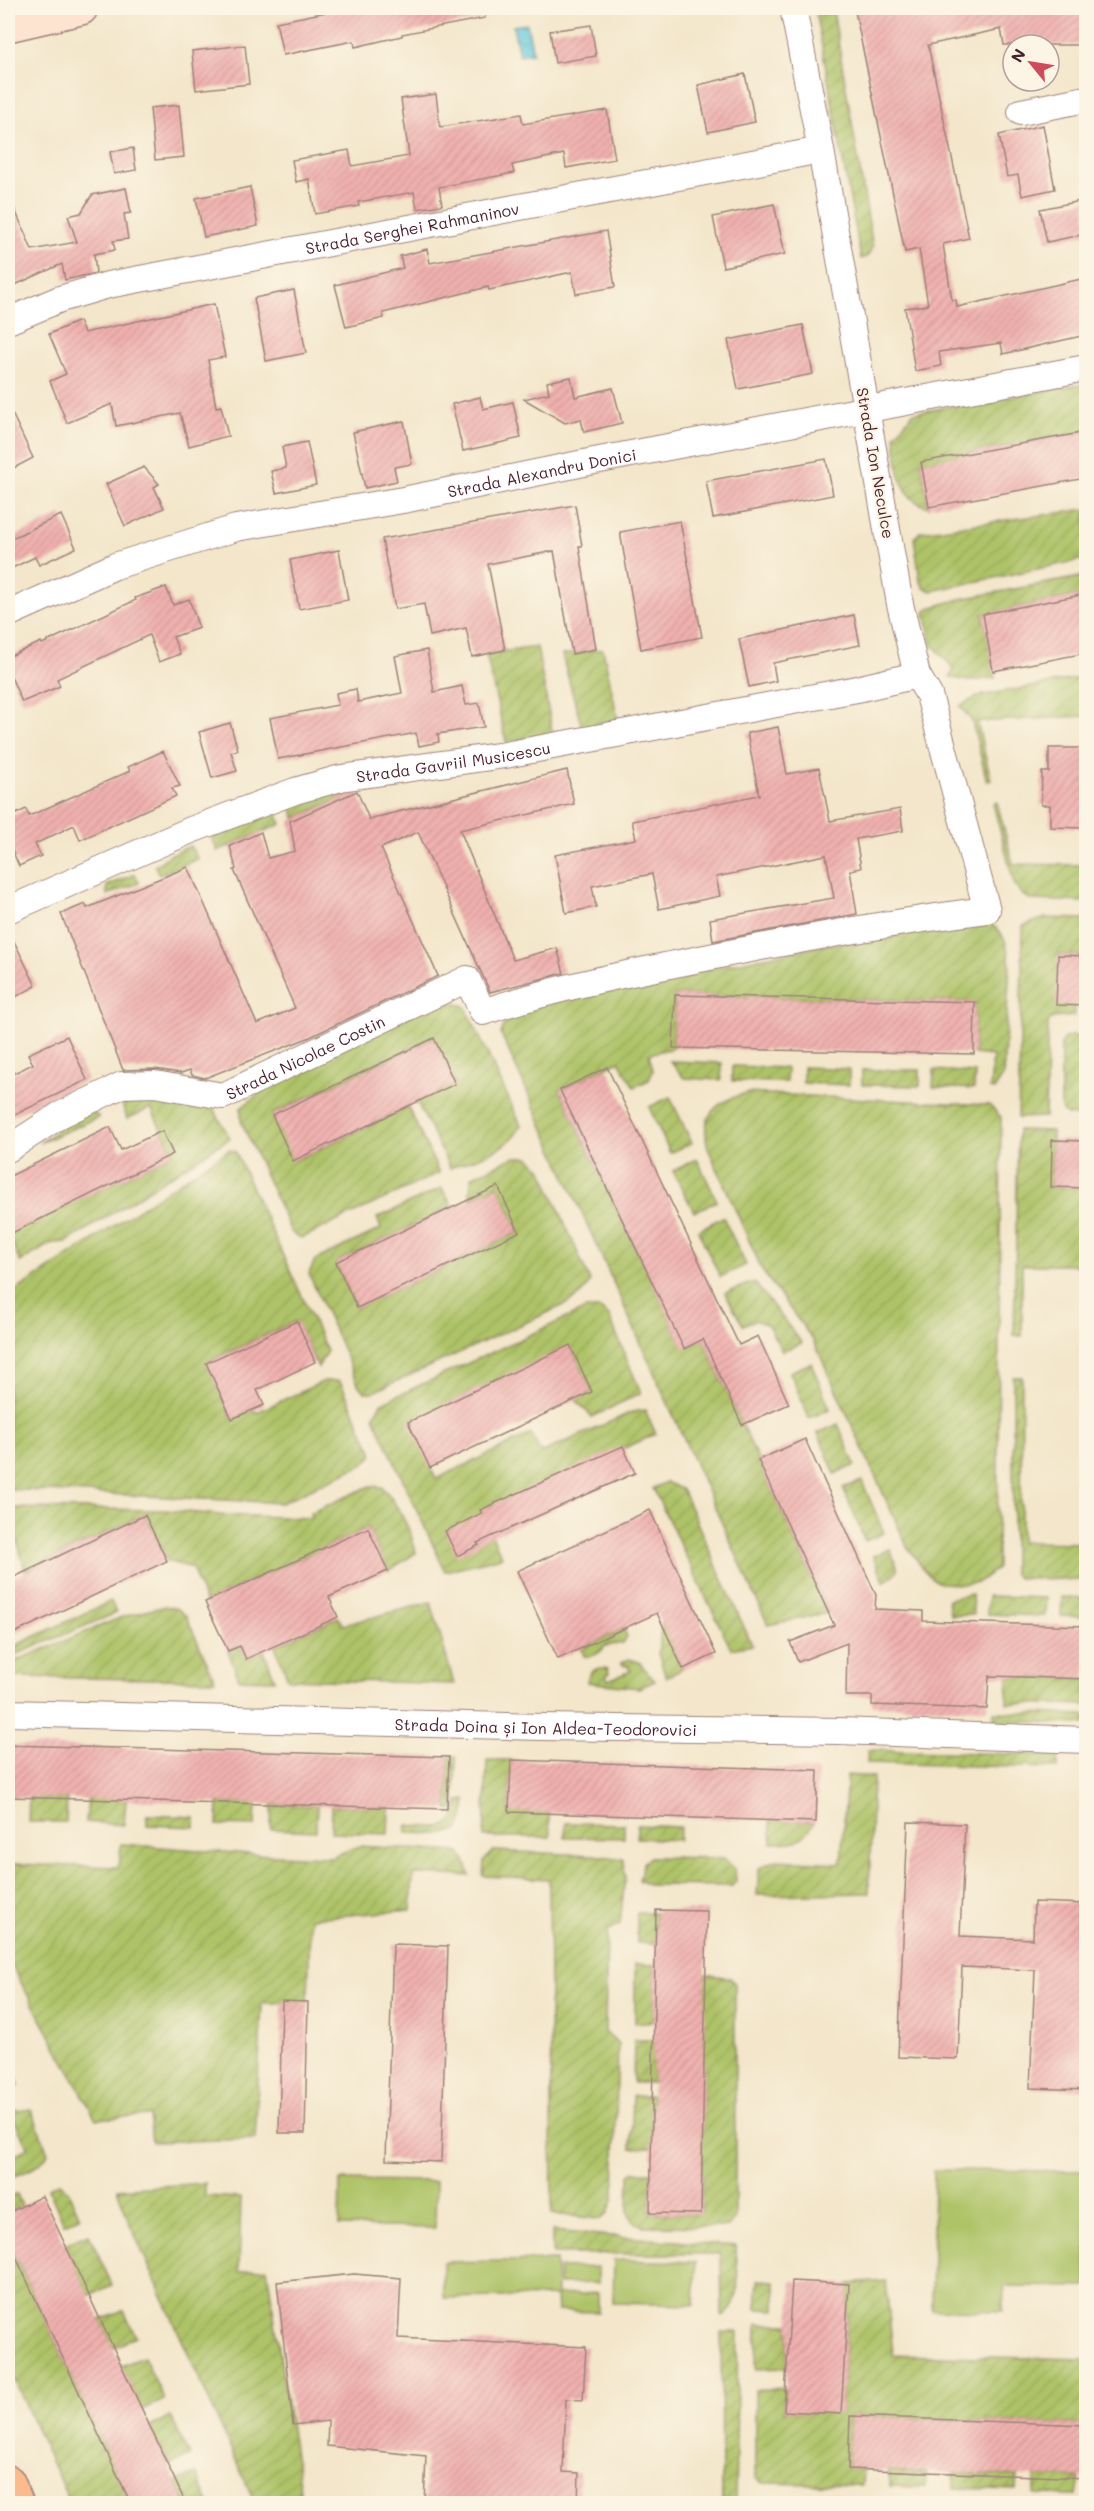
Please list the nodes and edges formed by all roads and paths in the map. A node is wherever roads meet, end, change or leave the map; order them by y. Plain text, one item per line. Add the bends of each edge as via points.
1 (81, 8) edge
2 (793, 8) edge
3 (8, 25) edge
4 (1086, 99) edge
5 (1021, 112) dead end
6 (821, 150) junction
7 (8, 321) edge
8 (1086, 368) edge
9 (867, 411) junction
10 (8, 614) edge
11 (917, 675) junction
12 (8, 910) edge
13 (467, 979) joint
14 (8, 1149) edge
15 (8, 1713) edge
16 (1086, 1740) edge
17 (8, 2482) edge
18 (17, 2504) edge

1 - 3 main road
2 - 6 street, Strada Ion Neculce
4 - 5 street
6 - 7 street, Strada Serghei Rahmaninov via 108,285 60,299
6 - 9 street, Strada Ion Neculce
8 - 9 street, Strada Alexandru Donici
9 - 10 street, Strada Alexandru Donici via 403,501 236,528 115,566
9 - 11 street, Strada Ion Neculce via 898,595
11 - 12 street, Strada Gavriil Musicescu via 505,755 342,778 295,791 191,830
11 - 13 street, Strada Ion Neculce via 929,695 987,910 729,953 580,983 483,1012
13 - 14 street, Strada Nicolae Costin via 222,1096 155,1084 122,1085 60,1115
15 - 16 street, Strada Doina și Ion Aldea-Teodorovici
17 - 18 main road

